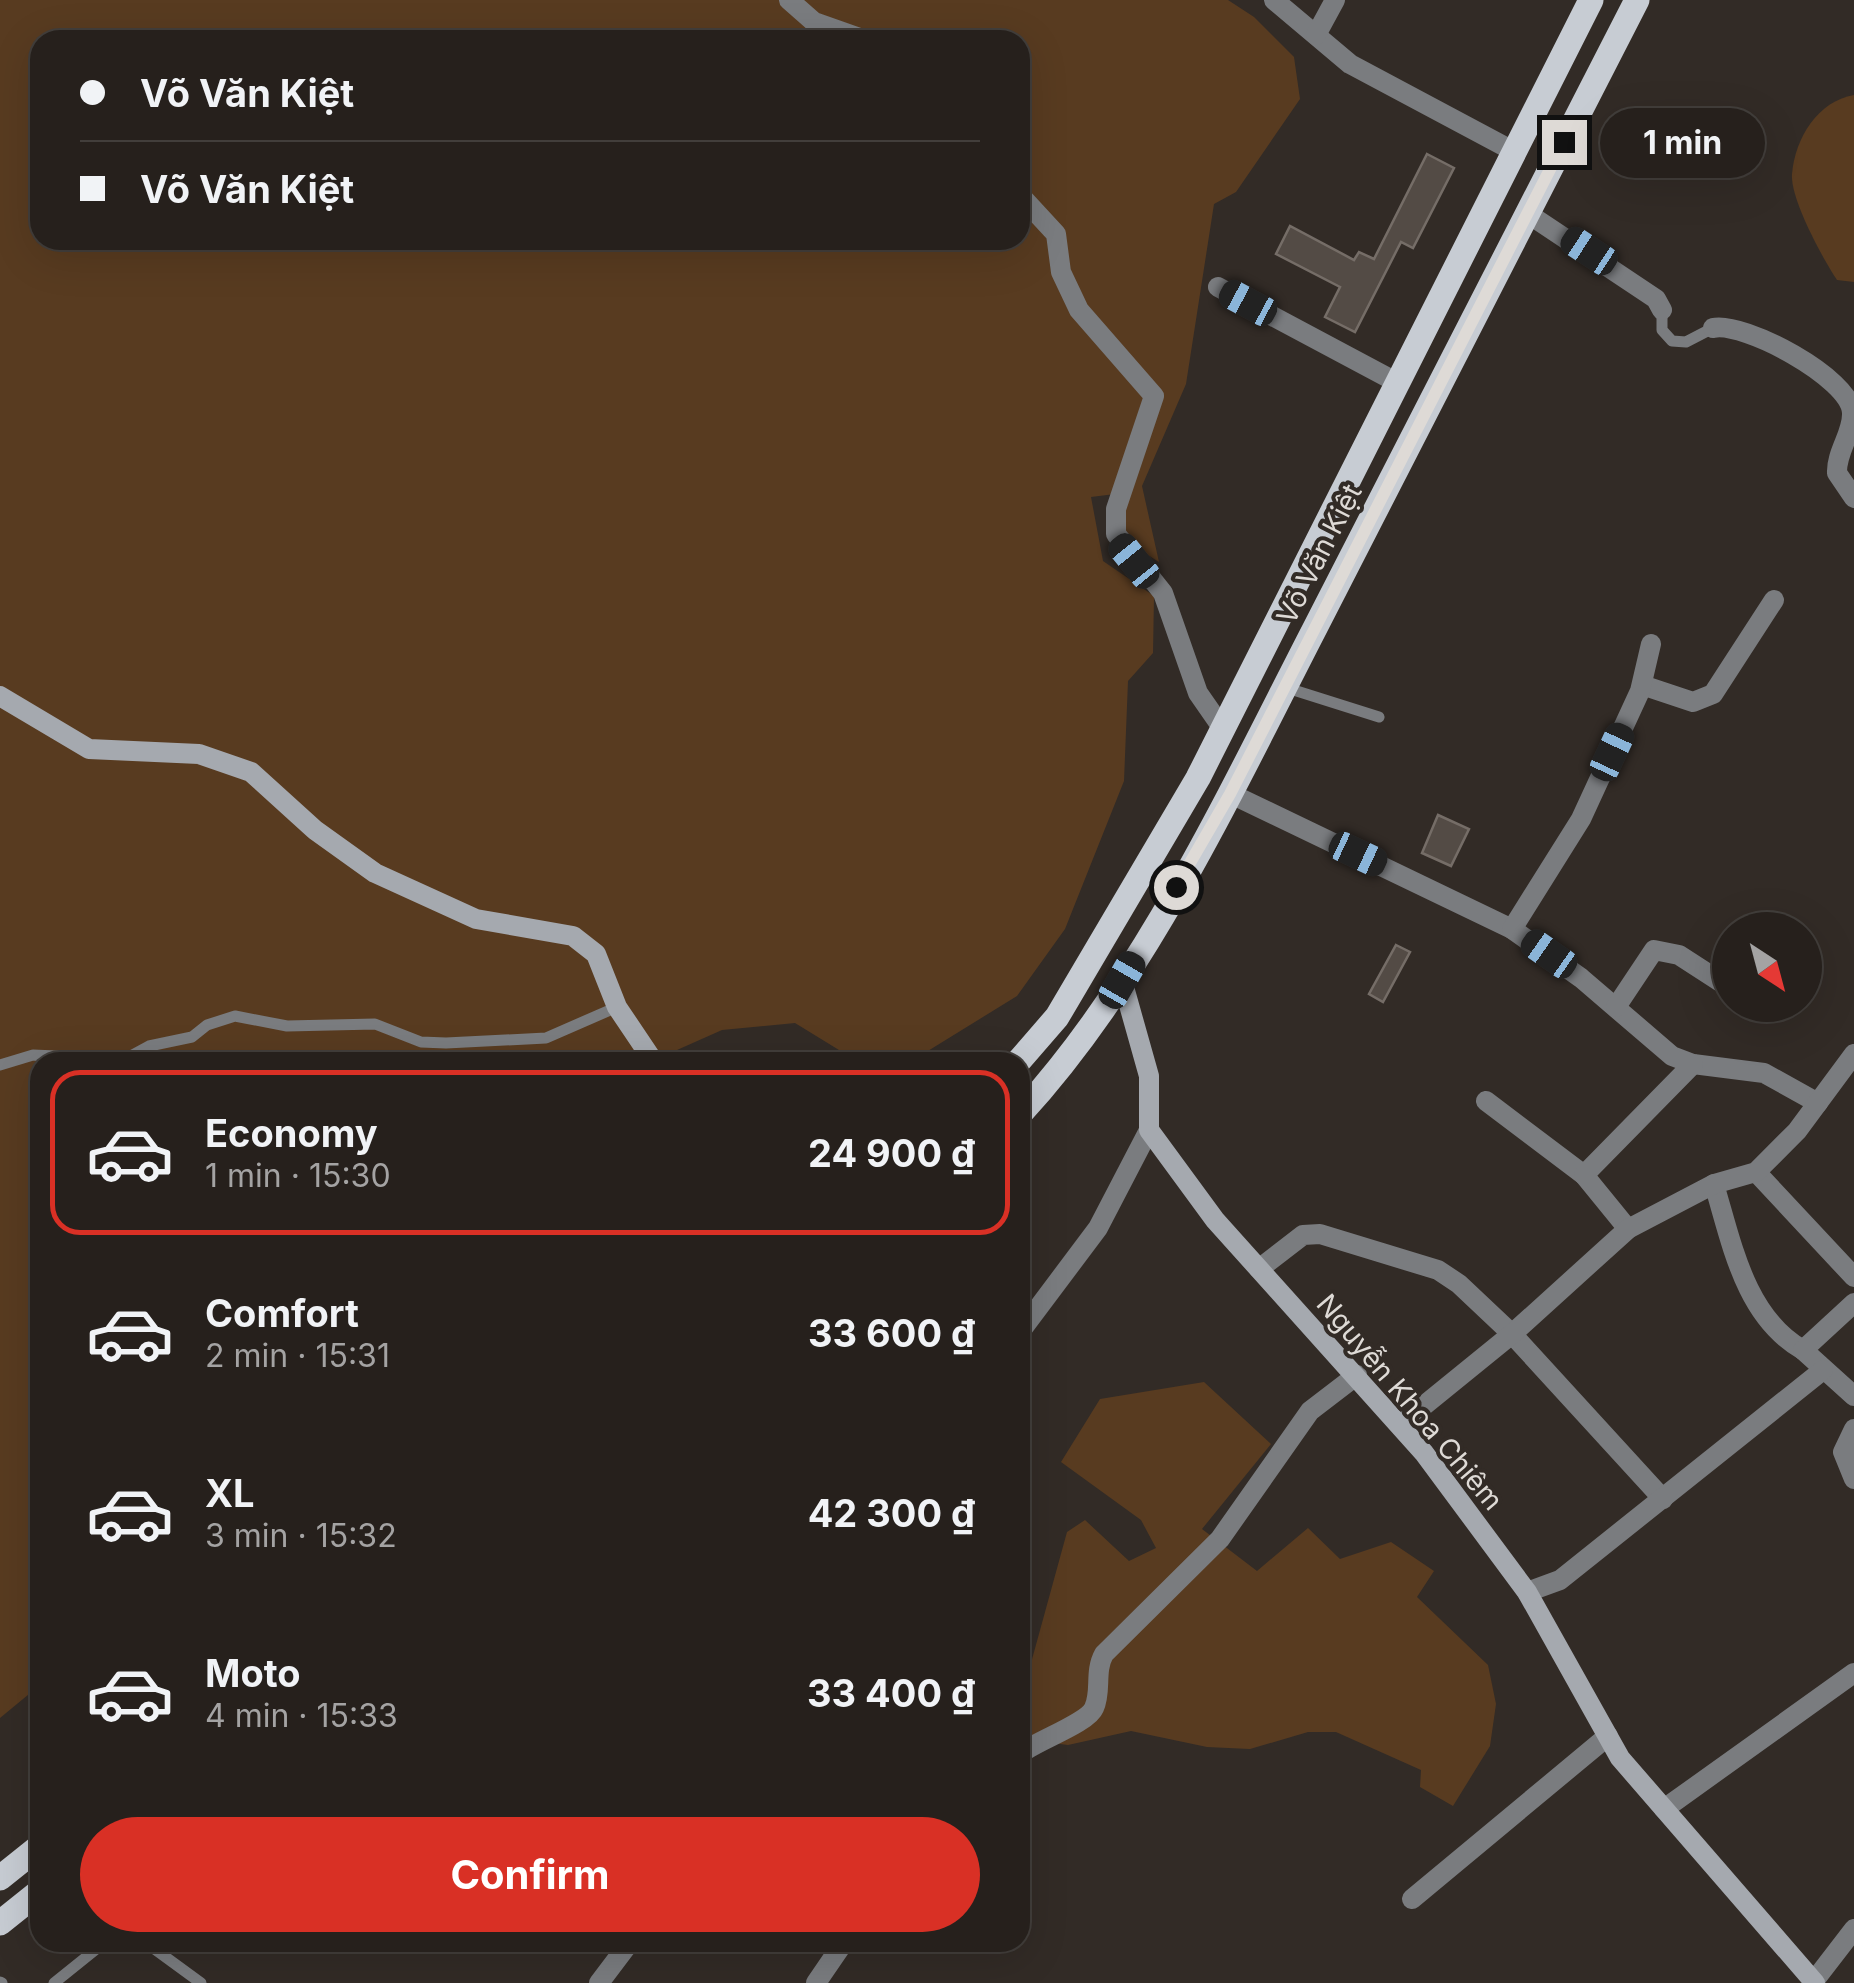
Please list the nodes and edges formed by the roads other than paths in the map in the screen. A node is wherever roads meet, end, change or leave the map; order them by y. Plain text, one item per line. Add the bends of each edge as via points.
1 (789, 0) edge
2 (1274, 0) edge
3 (1336, 0) edge
4 (1591, 0) edge
5 (1637, 0) edge
6 (837, 30) edge
7 (1316, 35) junction
8 (1515, 152) junction
9 (1030, 206) edge
10 (1528, 213) junction
11 (1448, 284) junction
12 (1218, 288) dead end
13 (1483, 300) junction
14 (1662, 310) joint
15 (1713, 328) joint
16 (1398, 383) junction
17 (1853, 410) edge
18 (1854, 498) edge
19 (1774, 600) dead end
20 (1651, 644) dead end
21 (1642, 685) junction
22 (1284, 687) junction
23 (0, 696) edge
24 (1379, 717) dead end
25 (1223, 729) junction
26 (1230, 794) junction
27 (1512, 928) junction
28 (1090, 962) junction
29 (1712, 976) edge
30 (1122, 980) junction
31 (617, 1007) junction
32 (1616, 1008) junction
33 (138, 1052) edge
34 (647, 1052) edge
35 (1027, 1052) edge
36 (1854, 1054) edge
37 (30, 1056) edge
38 (1693, 1064) junction
39 (0, 1065) edge
40 (1486, 1101) dead end
41 (1030, 1103) edge
42 (1818, 1103) junction
43 (1149, 1130) junction
44 (1756, 1172) junction
45 (1584, 1175) junction
46 (1714, 1184) junction
47 (1628, 1230) junction
48 (1259, 1268) junction
49 (1854, 1277) edge
50 (1854, 1303) edge
51 (1030, 1319) edge
52 (1512, 1334) junction
53 (1802, 1350) junction
54 (1822, 1370) junction
55 (1356, 1375) junction
56 (1854, 1396) edge
57 (1400, 1424) junction
58 (1854, 1430) edge
59 (1854, 1479) edge
60 (1663, 1499) junction
61 (1527, 1592) junction
62 (1854, 1673) edge
63 (1608, 1736) junction
64 (1030, 1746) edge
65 (1664, 1809) junction
66 (30, 1854) edge
67 (0, 1878) edge
68 (30, 1899) edge
69 (1412, 1900) dead end
70 (0, 1923) edge
71 (1854, 1929) edge
72 (93, 1952) edge
73 (159, 1952) edge
74 (622, 1952) edge
75 (837, 1952) edge
76 (1815, 1982) edge
77 (54, 1983) edge
78 (202, 1983) edge
79 (599, 1983) edge
80 (816, 1983) edge

1 - 6 street via 814,22
2 - 7 street
3 - 7 street
4 - 8 main road, Võ Văn Kiệt
5 - 10 main road, Võ Văn Kiệt
7 - 8 street via 1350,64
8 - 11 main road, Võ Văn Kiệt
9 - 25 street via 1056,234 1061,272 1080,310 1154,396 1116,509 1116,534 1163,593 1198,693
10 - 13 main road, Võ Văn Kiệt
10 - 14 street via 1656,298
11 - 13 main road
11 - 16 main road, Võ Văn Kiệt
12 - 16 street
13 - 22 main road, Võ Văn Kiệt
14 - 15 lane via 1662,330 1672,341 1686,342
15 - 17 street via 1730,328 1800,358 1844,393
16 - 25 main road, Võ Văn Kiệt
17 - 18 street via 1837,465
19 - 21 street via 1713,694 1693,702
20 - 21 street
21 - 27 street via 1571,840
22 - 24 lane
22 - 26 main road, Võ Văn Kiệt
23 - 31 street via 89,750 200,754 250,772 375,873 476,919 573,936 606,970
25 - 28 main road, Võ Văn Kiệt
26 - 27 street
26 - 30 main road, Võ Văn Kiệt
27 - 32 street
28 - 30 main road
28 - 35 main road, Võ Văn Kiệt
29 - 32 street via 1679,955 1654,950
30 - 41 main road, Võ Văn Kiệt via 1068,1062
30 - 43 street via 1149,1076
31 - 33 lane via 546,1038 446,1044 420,1042 375,1024 287,1026 234,1016
31 - 34 street
32 - 38 street via 1672,1056
36 - 42 street
37 - 39 lane
38 - 42 street via 1764,1073
38 - 45 street
40 - 45 street
42 - 44 street
43 - 48 street, Nguyễn Khoa Chiêm
43 - 51 street via 1098,1228
44 - 46 street
44 - 49 street
45 - 47 street
46 - 47 street
46 - 53 street via 1759,1308 1774,1331
47 - 52 street
48 - 52 street via 1303,1235 1320,1234 1438,1270
48 - 55 street, Nguyễn Khoa Chiêm
50 - 53 street
52 - 57 street
52 - 60 street
53 - 54 street
54 - 56 street
54 - 60 street
55 - 57 street, Nguyễn Khoa Chiêm
55 - 64 street via 1310,1411 1220,1539 1104,1654 1089,1716
57 - 61 street, Nguyễn Khoa Chiêm
58 - 59 street via 1843,1452
60 - 61 street via 1560,1580
61 - 63 street, Nguyễn Khoa Chiêm
62 - 65 street
63 - 65 street, Nguyễn Khoa Chiêm
63 - 69 street
65 - 76 street, Nguyễn Khoa Chiêm
66 - 67 main road
68 - 70 main road
71 - 76 street
72 - 77 lane
73 - 78 lane
74 - 79 street
75 - 80 street

